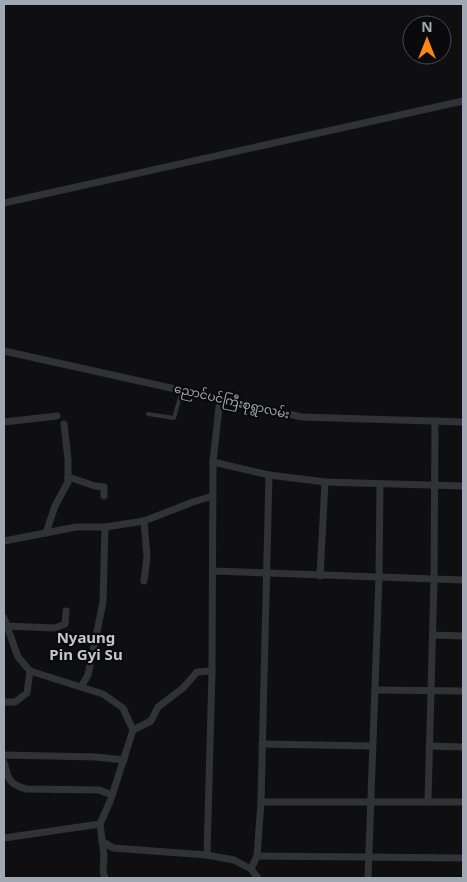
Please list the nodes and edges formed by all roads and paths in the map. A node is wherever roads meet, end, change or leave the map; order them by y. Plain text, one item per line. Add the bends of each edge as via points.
1 (463, 101) edge
2 (4, 203) edge
3 (4, 352) edge
4 (182, 390) junction
5 (220, 398) junction
6 (148, 414) dead end
7 (57, 416) dead end
8 (436, 421) junction
9 (4, 422) edge
10 (463, 422) edge
11 (64, 424) dead end
12 (213, 462) junction
13 (269, 476) junction
14 (68, 477) junction
15 (325, 482) junction
16 (380, 484) junction
17 (436, 486) junction
18 (463, 486) edge
19 (104, 496) dead end
20 (213, 496) junction
21 (144, 521) junction
22 (105, 527) junction
23 (46, 533) junction
24 (4, 541) edge
25 (213, 571) junction
26 (267, 574) junction
27 (320, 576) junction
28 (379, 577) junction
29 (434, 579) junction
30 (463, 580) edge
31 (144, 581) dead end
32 (66, 611) dead end
33 (5, 622) edge
34 (433, 635) junction
35 (463, 636) edge
36 (30, 671) junction
37 (212, 671) junction
38 (81, 687) junction
39 (375, 690) junction
40 (431, 690) junction
41 (463, 691) edge
42 (4, 702) edge
43 (133, 730) junction
44 (262, 744) junction
45 (372, 746) junction
46 (430, 746) junction
47 (463, 746) edge
48 (4, 755) edge
49 (124, 760) junction
50 (4, 762) edge
51 (112, 795) junction
52 (261, 802) junction
53 (370, 802) junction
54 (428, 802) junction
55 (463, 802) edge
56 (100, 824) junction
57 (4, 838) edge
58 (102, 841) junction
59 (207, 855) junction
60 (257, 856) junction
61 (369, 856) junction
62 (463, 858) edge
63 (251, 869) junction
64 (105, 878) edge
65 (258, 878) edge
66 (368, 878) edge

1 - 2 street
3 - 4 street, ညောင်ပင်ကြီးစုရွာလမ်း
4 - 5 street, ညောင်ပင်ကြီးစုရွာလမ်း
4 - 6 lane via 174,418
5 - 8 street, ညောင်ပင်ကြီးစုရွာလမ်း via 302,417
5 - 12 street
7 - 9 street
8 - 10 street, ညောင်ပင်ကြီးစုရွာလမ်း
8 - 17 street
11 - 14 street
12 - 13 street
12 - 20 street
13 - 15 street
13 - 26 street
14 - 19 street via 104,487
14 - 23 street
15 - 16 street
15 - 27 street
16 - 17 street
16 - 28 street
17 - 18 street
17 - 29 street
20 - 21 street
20 - 25 street
21 - 22 street
21 - 31 street
22 - 23 street via 76,527
22 - 38 street via 103,602 88,674
23 - 24 street
25 - 26 street
25 - 37 street
26 - 27 street
26 - 44 street
27 - 28 street
28 - 29 street
28 - 39 street
29 - 30 street
29 - 34 street
32 - 33 street via 65,624 55,628
33 - 36 street via 18,657
34 - 35 street
34 - 40 street
36 - 38 street
36 - 42 street via 27,693 14,702
37 - 43 street via 196,672 183,688 158,707 151,721
37 - 59 street
38 - 43 street via 103,694 123,708
39 - 40 street
39 - 45 street
40 - 41 street
40 - 46 street
43 - 49 street
44 - 45 street
44 - 52 street
45 - 53 street
46 - 47 street
46 - 54 street
48 - 49 street
49 - 51 street
50 - 51 street via 8,779 16,786 99,790
51 - 56 street
52 - 53 street
52 - 60 street
53 - 54 street
53 - 61 street
54 - 55 street
56 - 57 street
56 - 58 street
58 - 59 street via 113,848
58 - 64 street
59 - 63 street via 234,860
60 - 61 street
60 - 63 street
61 - 62 street
61 - 66 street
63 - 65 street

